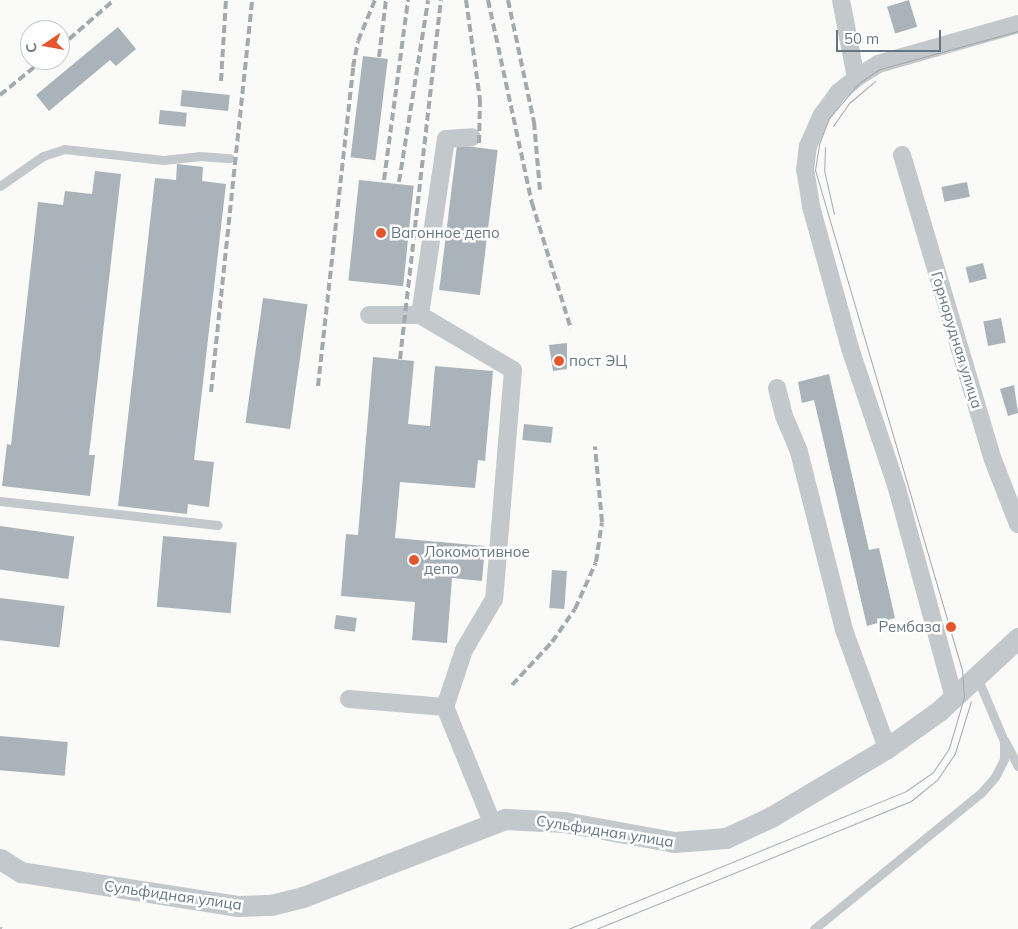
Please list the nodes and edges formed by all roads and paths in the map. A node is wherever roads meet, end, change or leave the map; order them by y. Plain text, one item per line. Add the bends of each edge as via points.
1 (841, 0) edge
2 (1018, 24) edge
3 (856, 78) junction
4 (472, 137) dead end
5 (902, 155) dead end
6 (230, 158) dead end
7 (0, 186) edge
8 (420, 315) junction
9 (369, 316) dead end
10 (777, 388) dead end
11 (0, 501) edge
12 (1018, 524) edge
13 (218, 525) dead end
14 (1018, 638) edge
15 (977, 677) junction
16 (954, 698) junction
17 (349, 699) dead end
18 (446, 707) junction
19 (1004, 741) junction
20 (887, 748) junction
21 (1018, 766) edge
22 (492, 822) junction
23 (0, 860) edge
24 (814, 929) edge

1 - 3 street
2 - 3 street via 878,64
3 - 16 street via 839,92 822,115 808,146 805,170 811,206 850,348 896,488
4 - 8 street via 446,139
5 - 12 street, Горнорудная улица via 993,460
6 - 7 lane via 199,156 163,160 64,149 43,156
8 - 9 street
8 - 18 street via 513,370 494,599 464,650
10 - 20 street via 799,452 844,630
11 - 13 lane
14 - 15 street, Сульфидная улица
15 - 16 street, Сульфидная улица
15 - 19 lane
16 - 20 street, Сульфидная улица
17 - 18 street
18 - 22 street
19 - 21 lane
19 - 24 lane via 1004,759 995,777 981,793
20 - 22 street, Сульфидная улица via 745,831 716,839 674,842 564,822 505,819
22 - 23 street, Сульфидная улица via 303,897 271,904 238,906 197,901 21,872

